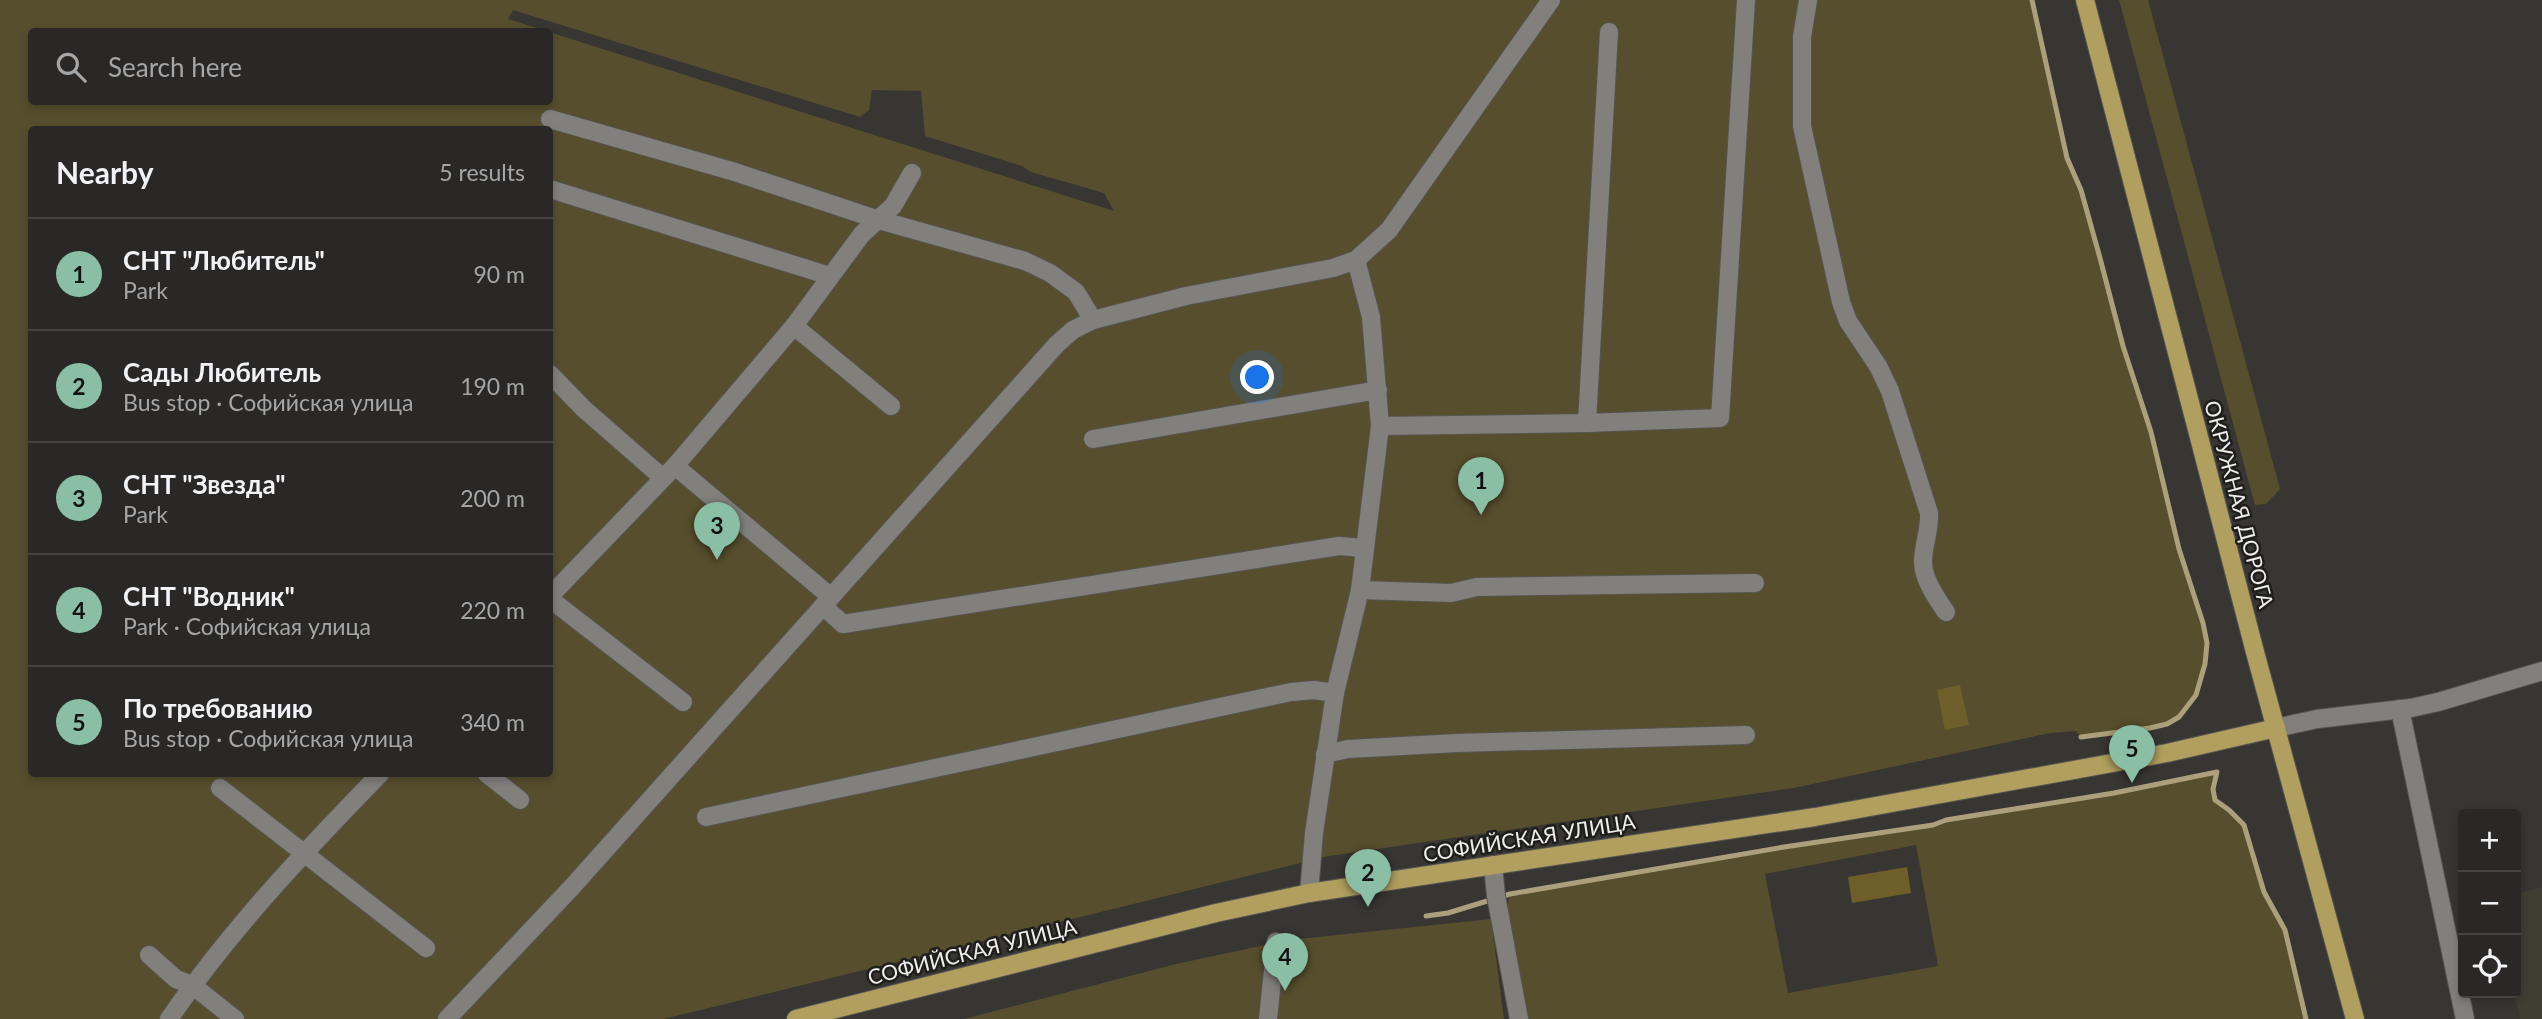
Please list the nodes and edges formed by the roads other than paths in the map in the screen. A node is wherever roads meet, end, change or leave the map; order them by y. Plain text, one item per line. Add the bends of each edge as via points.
1 (1551, 0) edge
2 (1746, 0) edge
3 (1808, 0) edge
4 (2085, 0) edge
5 (1609, 32) dead end
6 (550, 119) dead end
7 (912, 173) dead end
8 (553, 190) edge
9 (879, 220) junction
10 (1356, 260) junction
11 (830, 276) junction
12 (1093, 320) junction
13 (794, 326) junction
14 (553, 377) edge
15 (1378, 390) junction
16 (891, 406) dead end
17 (1587, 423) junction
18 (1380, 426) junction
19 (1093, 439) dead end
20 (669, 472) junction
21 (1364, 548) junction
22 (1755, 583) dead end
23 (1360, 590) junction
24 (553, 595) edge
25 (553, 600) edge
26 (827, 601) junction
27 (1946, 612) dead end
28 (2542, 671) edge
29 (1335, 693) junction
30 (683, 702) dead end
31 (2400, 709) junction
32 (2276, 728) junction
33 (1746, 735) dead end
34 (1325, 754) junction
35 (377, 777) edge
36 (490, 777) edge
37 (220, 788) dead end
38 (520, 800) dead end
39 (706, 817) dead end
40 (304, 853) junction
41 (1493, 865) junction
42 (1309, 893) junction
43 (1276, 942) dead end
44 (426, 948) dead end
45 (149, 955) dead end
46 (192, 985) junction
47 (169, 1019) edge
48 (234, 1019) edge
49 (447, 1019) edge
50 (796, 1019) edge
51 (1268, 1019) edge
52 (1519, 1019) edge
53 (2355, 1019) edge
54 (2465, 1019) edge

1 - 10 street via 1389,230
2 - 17 street via 1720,418
3 - 27 street via 1802,37 1802,126 1841,302 1891,391 1929,513 1923,563
4 - 32 main road, ОКРУЖНАЯ ДОРОГА
5 - 17 street
6 - 9 street via 735,172
7 - 9 street
8 - 11 street
9 - 11 street via 862,234
9 - 12 street via 1025,261 1076,292
10 - 12 street
10 - 15 street via 1371,317
11 - 13 street
12 - 26 street via 1057,344
13 - 16 street
13 - 20 street
14 - 20 street via 584,409
15 - 18 street
15 - 19 street
17 - 18 street
18 - 21 street
20 - 24 street
20 - 26 street
21 - 23 street
21 - 26 street via 1339,546 843,624
22 - 23 street via 1477,587 1451,593
23 - 29 street
25 - 30 street
26 - 49 street via 572,887
28 - 31 street
29 - 34 street
29 - 39 street via 1291,692
31 - 32 street
31 - 54 street
32 - 41 main road, СОФИЙСКАЯ УЛИЦА via 2167,753 1815,817
32 - 53 main road, ОКРУЖНАЯ ДОРОГА
33 - 34 street via 1457,743 1348,748
34 - 42 street
35 - 40 street
36 - 38 street
37 - 40 street
40 - 44 street
40 - 46 street
41 - 42 main road, СОФИЙСКАЯ УЛИЦА
41 - 52 street
42 - 50 main road, СОФИЙСКАЯ УЛИЦА
43 - 51 street
45 - 46 street via 176,979
46 - 47 street
46 - 48 street

